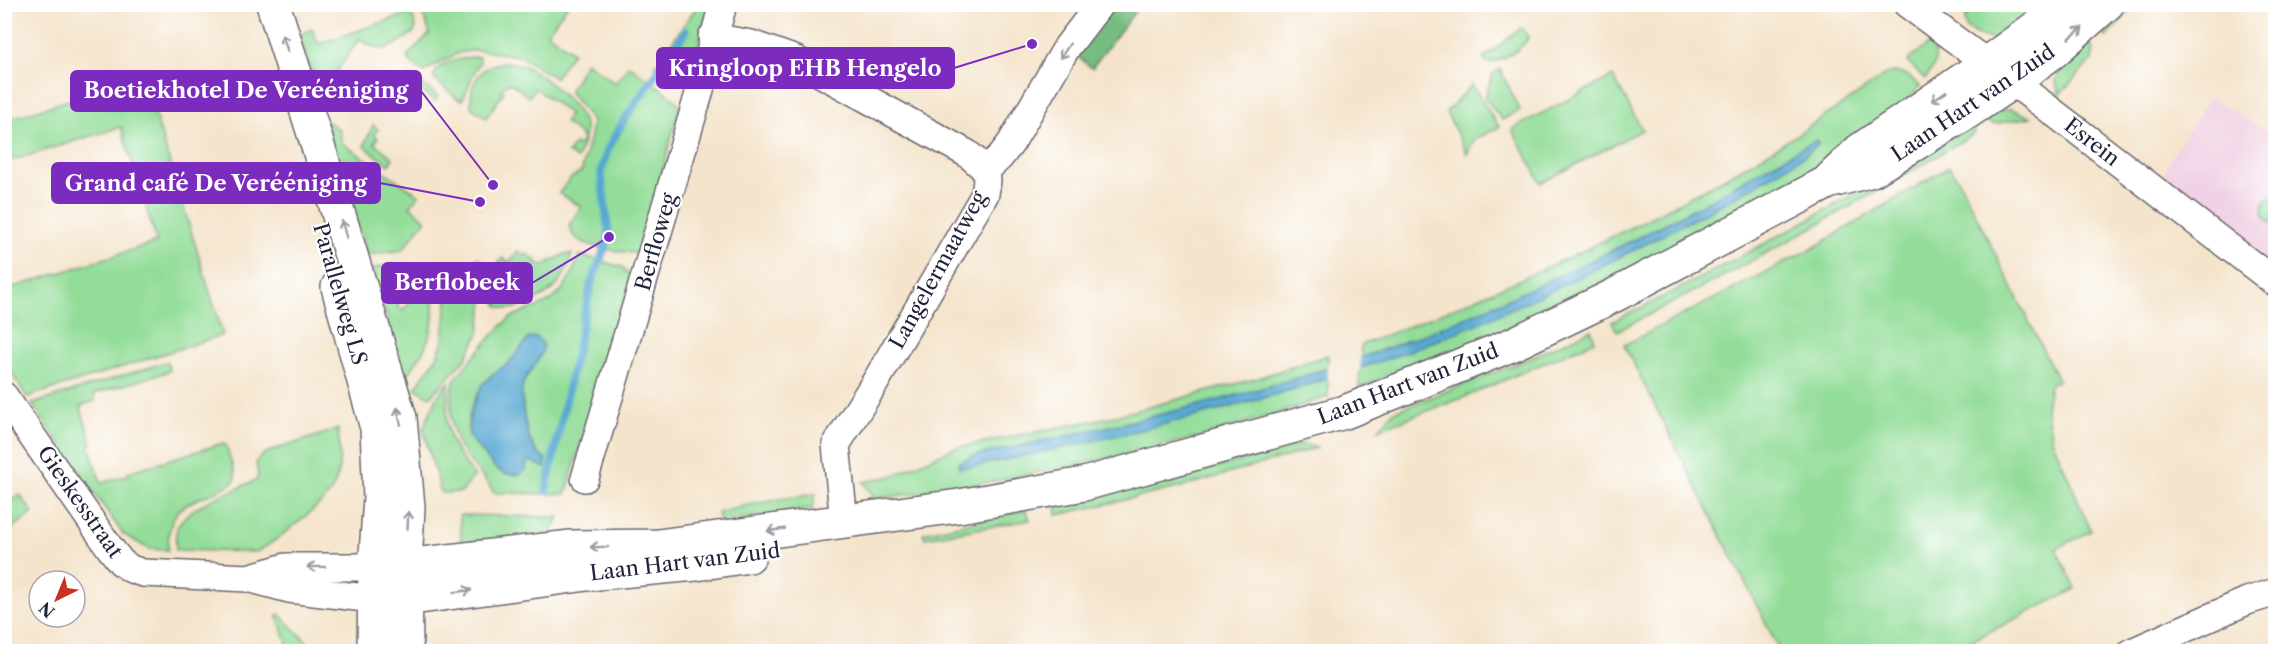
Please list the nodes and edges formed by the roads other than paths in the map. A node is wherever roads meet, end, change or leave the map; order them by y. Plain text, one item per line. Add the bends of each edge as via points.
1 (251, 4) edge
2 (273, 4) edge
3 (723, 4) edge
4 (1100, 4) edge
5 (1907, 4) edge
6 (2068, 4) edge
7 (2107, 4) edge
8 (712, 38) junction
9 (2000, 73) junction
10 (986, 170) junction
11 (2276, 284) edge
12 (4, 396) edge
13 (585, 478) dead end
14 (393, 479) junction
15 (959, 506) junction
16 (844, 521) junction
17 (390, 567) junction
18 (248, 578) junction
19 (2276, 592) edge
20 (390, 599) junction
21 (374, 651) edge
22 (406, 651) edge
23 (2132, 651) edge

1 - 14 main road, Parallelweg LS
14 -> 2 main road, Parallelweg LS via 400,418 395,398
3 - 8 street, Berfloweg
4 -> 10 street, Langelermaatweg via 1067,47 1011,143
5 - 9 street, Esrein
6 - 9 main road, Laan Hart van Zuid
9 -> 7 main road, Laan Hart van Zuid via 2053,52
8 - 10 street via 751,44 796,60 968,154
8 - 13 street, Berfloweg
9 - 11 street, Esrein
9 - 15 main road, Laan Hart van Zuid via 1860,150 1828,182 1613,296 1443,374 1345,412 1084,484
10 - 16 street, Langelermaatweg via 985,194 836,445
12 - 18 street, Gieskesstraat via 126,566 143,573
14 - 17 main road
15 - 16 main road, Laan Hart van Zuid
20 -> 15 main road, Laan Hart van Zuid via 783,551 889,532 929,521
16 -> 17 main road, Laan Hart van Zuid via 658,546 571,547
17 -> 18 street, Gieskesstraat via 286,567
17 - 20 main road
18 - 20 street, Gieskesstraat via 289,589
19 - 23 street
20 - 21 main road
20 - 22 main road

